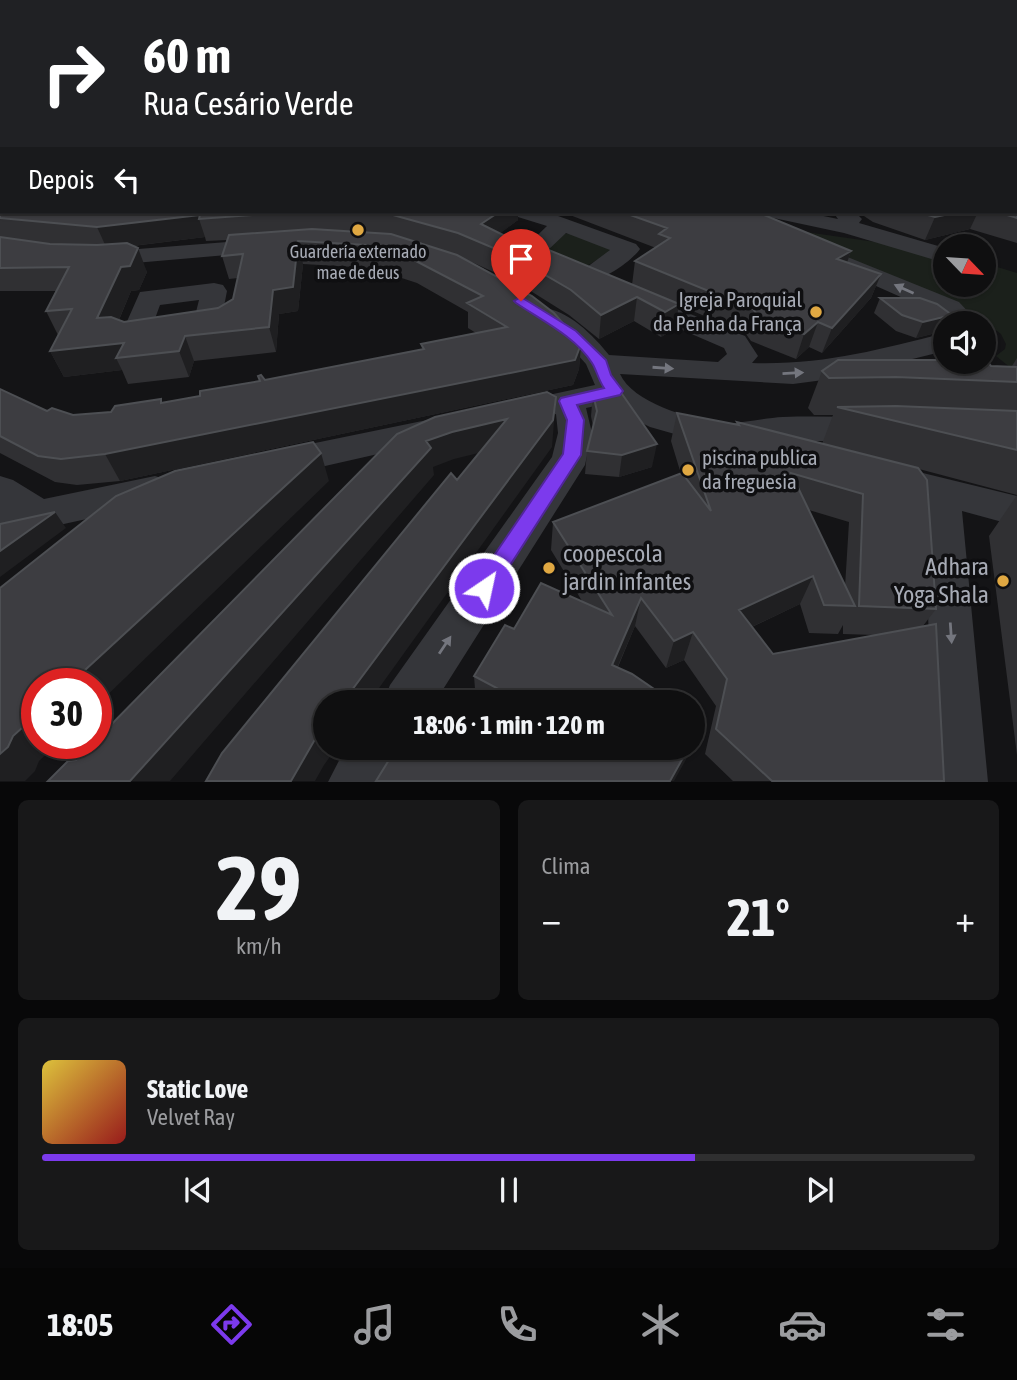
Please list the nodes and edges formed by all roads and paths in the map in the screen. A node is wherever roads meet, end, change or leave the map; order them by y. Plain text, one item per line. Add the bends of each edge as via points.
1 (532, 214) edge
2 (784, 214) edge
3 (843, 219) edge
4 (752, 222) edge
5 (563, 224) junction
6 (788, 238) edge
7 (933, 243) edge
8 (291, 244) edge
9 (197, 252) junction
10 (824, 254) edge
11 (75, 257) edge
12 (588, 276) junction
13 (185, 294) dead end
14 (521, 301) edge
15 (951, 311) edge
16 (933, 345) edge
17 (725, 372) junction
18 (608, 377) junction
19 (567, 401) junction
20 (903, 430) edge
21 (722, 435) junction
22 (398, 438) junction
23 (251, 470) edge
24 (184, 484) edge
25 (0, 490) edge
26 (144, 492) junction
27 (942, 492) junction
28 (344, 493) edge
29 (1017, 511) edge
30 (40, 515) junction
31 (0, 523) edge
32 (82, 541) edge
33 (415, 690) edge
34 (368, 760) edge
35 (354, 782) edge
36 (961, 782) edge

1 - 5 street
2 - 3 street via 822,224
3 - 7 street
4 - 6 street
5 - 12 street via 530,254
5 - 12 street via 628,250
8 - 9 street
9 - 11 street via 123,259
9 - 13 street
15 -> 10 street
12 - 17 street via 735,342 743,356
14 - 18 street via 571,334
17 -> 16 street via 831,370
18 -> 17 street
18 - 19 street
18 - 21 street via 662,418
19 - 22 street
33 -> 19 street via 567,465 575,420
20 - 21 street via 782,429
21 - 27 street
22 - 23 street
22 - 28 street
24 - 26 street
25 - 30 street
26 - 30 street
26 - 32 street
27 - 29 street
27 -> 36 street
30 - 31 street
34 - 35 street

